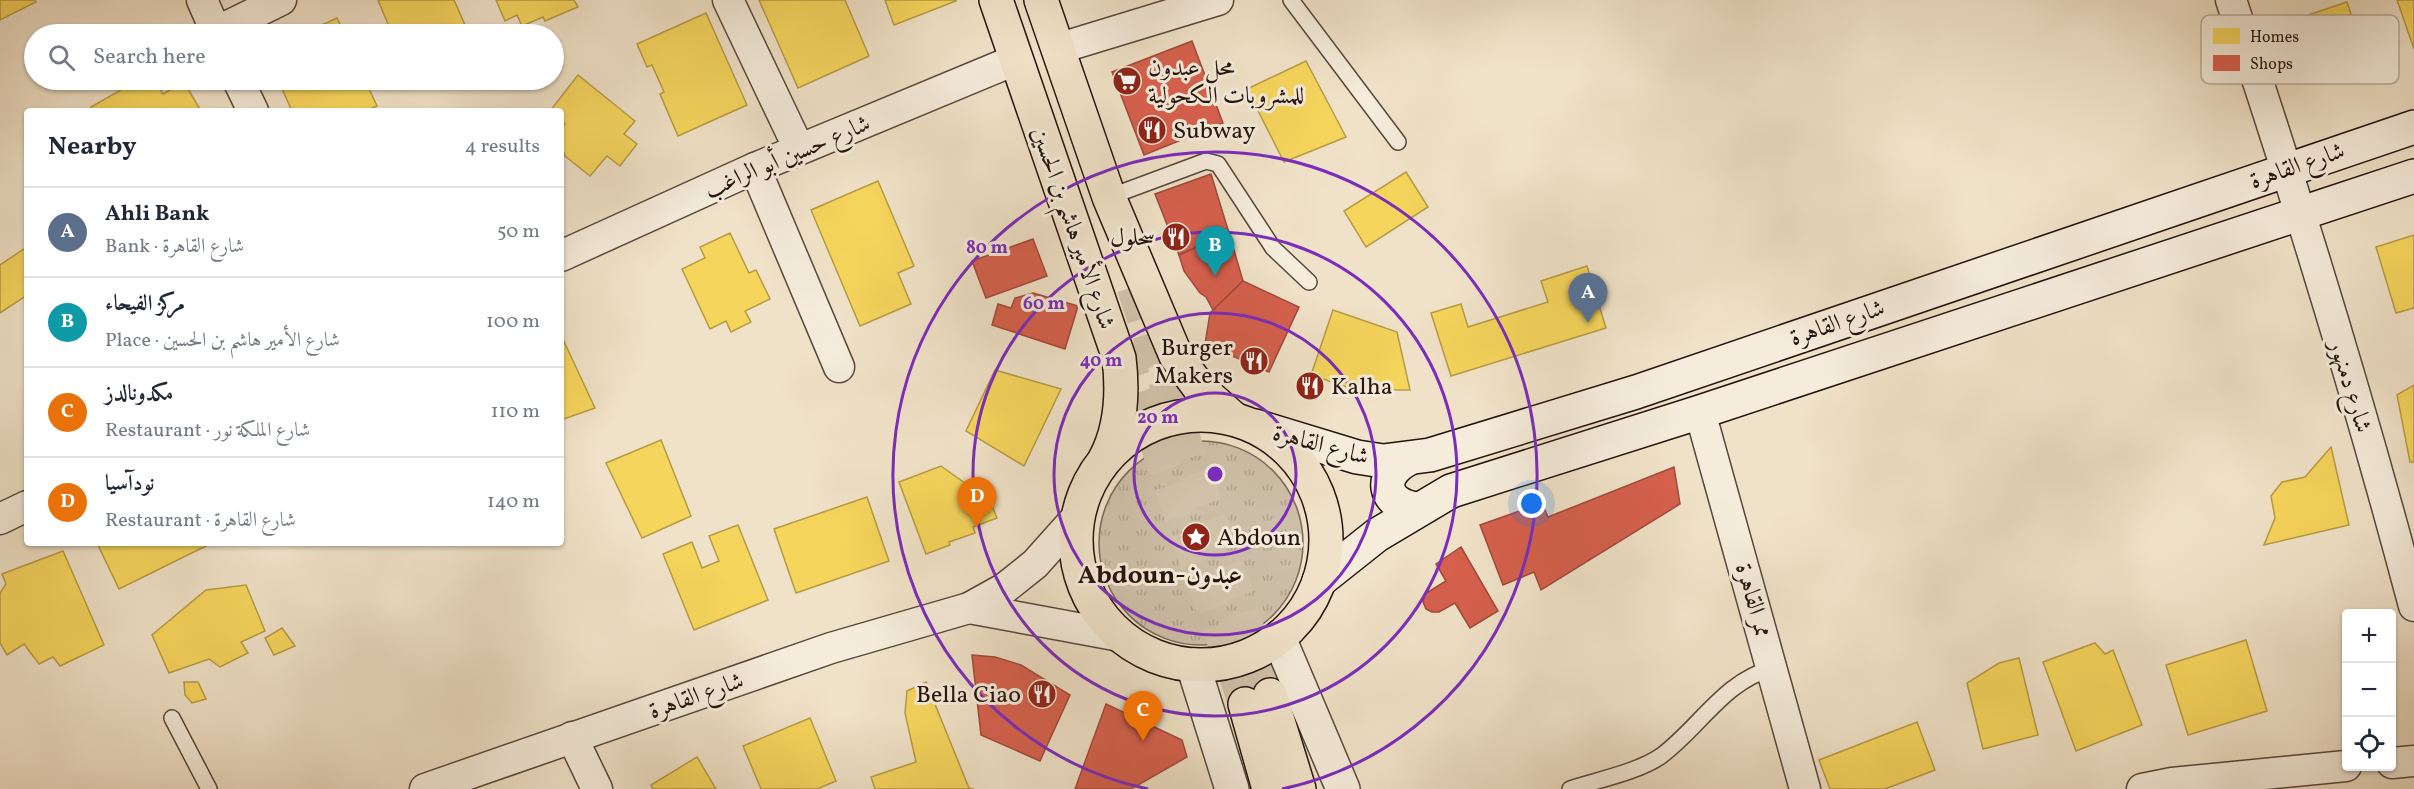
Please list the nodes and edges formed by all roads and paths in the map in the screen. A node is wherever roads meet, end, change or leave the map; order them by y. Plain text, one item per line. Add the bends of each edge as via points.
1 (202, 0) edge
2 (281, 0) edge
3 (728, 0) edge
4 (996, 0) edge
5 (1041, 0) edge
6 (1218, 0) edge
7 (1291, 0) edge
8 (2231, 0) edge
9 (2236, 15) edge
10 (213, 24) edge
11 (234, 24) edge
12 (1057, 49) junction
13 (1015, 60) junction
14 (2259, 84) edge
15 (243, 90) edge
16 (252, 108) edge
17 (2414, 127) edge
18 (1398, 142) dead end
19 (800, 149) junction
20 (755, 168) junction
21 (2287, 168) junction
22 (2414, 176) edge
23 (1109, 196) junction
24 (2299, 213) junction
25 (564, 255) edge
26 (1309, 282) dead end
27 (839, 367) dead end
28 (1700, 412) junction
29 (1245, 422) junction
30 (1105, 459) junction
31 (1408, 459) junction
32 (2401, 504) edge
33 (24, 507) edge
34 (1417, 509) junction
35 (1078, 516) junction
36 (0, 519) edge
37 (1319, 581) junction
38 (2414, 606) edge
39 (969, 608) junction
40 (1120, 636) junction
41 (1279, 638) junction
42 (1193, 665) junction
43 (1773, 668) junction
44 (172, 718) dead end
45 (572, 737) junction
46 (2414, 761) edge
47 (2396, 763) edge
48 (2342, 766) edge
49 (209, 789) edge
50 (425, 789) edge
51 (597, 789) edge
52 (1231, 789) edge
53 (1269, 789) edge
54 (1299, 789) edge
55 (1343, 789) edge
56 (1570, 789) edge
57 (1804, 789) edge
58 (2142, 789) edge

1 - 10 street
2 - 11 street
3 - 19 street
4 - 13 highway, شارع الأمير هاشم بن الحسين
5 - 12 highway, شارع الأمير هاشم بن الحسين
6 - 12 street
7 - 18 lane
8 - 9 street, شارع دمنهور
12 - 23 highway, شارع الأمير هاشم بن الحسين
13 - 19 street, شارع حسين أبو الراغب
13 - 30 highway, شارع الأمير هاشم بن الحسين via 1119,358 1121,394 1112,447
14 - 21 street, شارع دمنهور
15 - 16 street
17 - 21 main road, شارع القاهرة
19 - 20 street, شارع حسين أبو الراغب
20 - 25 street, شارع حسين أبو الراغب
20 - 27 street
21 - 24 street, شارع دمنهور
21 - 31 main road, شارع القاهرة via 1636,392
22 - 24 main road, شارع القاهرة
23 - 26 lane via 1206,161 1218,164 1273,248
23 - 29 highway, شارع الأمير هاشم بن الحسين via 1176,356 1202,390
24 - 28 main road, شارع القاهرة
24 - 32 street, شارع دمنهور
28 - 34 main road, شارع القاهرة via 1451,491
28 - 43 street, ممر القاهرة
29 - 30 highway via 1199,415 1164,420 1132,436
29 - 31 main road, شارع القاهرة via 1357,457
29 - 37 highway, شارع الأمير هاشم بن الحسين via 1285,446 1309,474 1323,508 1326,545
30 - 35 highway, شارع الأمير هاشم بن الحسين via 1088,486
31 - 34 main road via 1392,470 1387,488 1396,501
32 - 38 street, شارع دمنهور
33 - 36 street
34 - 37 main road, شارع القاهرة
35 - 39 street, شارع القاهرة via 1035,564 1005,588
35 - 40 highway, شارع الأمير هاشم بن الحسين via 1076,549 1083,581 1098,611
37 - 41 highway, شارع الأمير هاشم بن الحسين via 1296,622
39 - 40 street, شارع القاهرة
39 - 45 street, شارع القاهرة via 831,648
40 - 42 highway, شارع الأمير هاشم بن الحسين via 1154,656
41 - 42 highway, شارع الأمير هاشم بن الحسين via 1253,654 1223,663
41 - 55 main road
42 - 52 main road
43 - 56 lane via 1756,672 1730,690 1659,757
43 - 57 street, ممر القاهرة
44 - 49 lane
45 - 50 street, شارع القاهرة
45 - 51 street
46 - 47 street
48 - 58 street
53 - 54 highway via 1257,699

